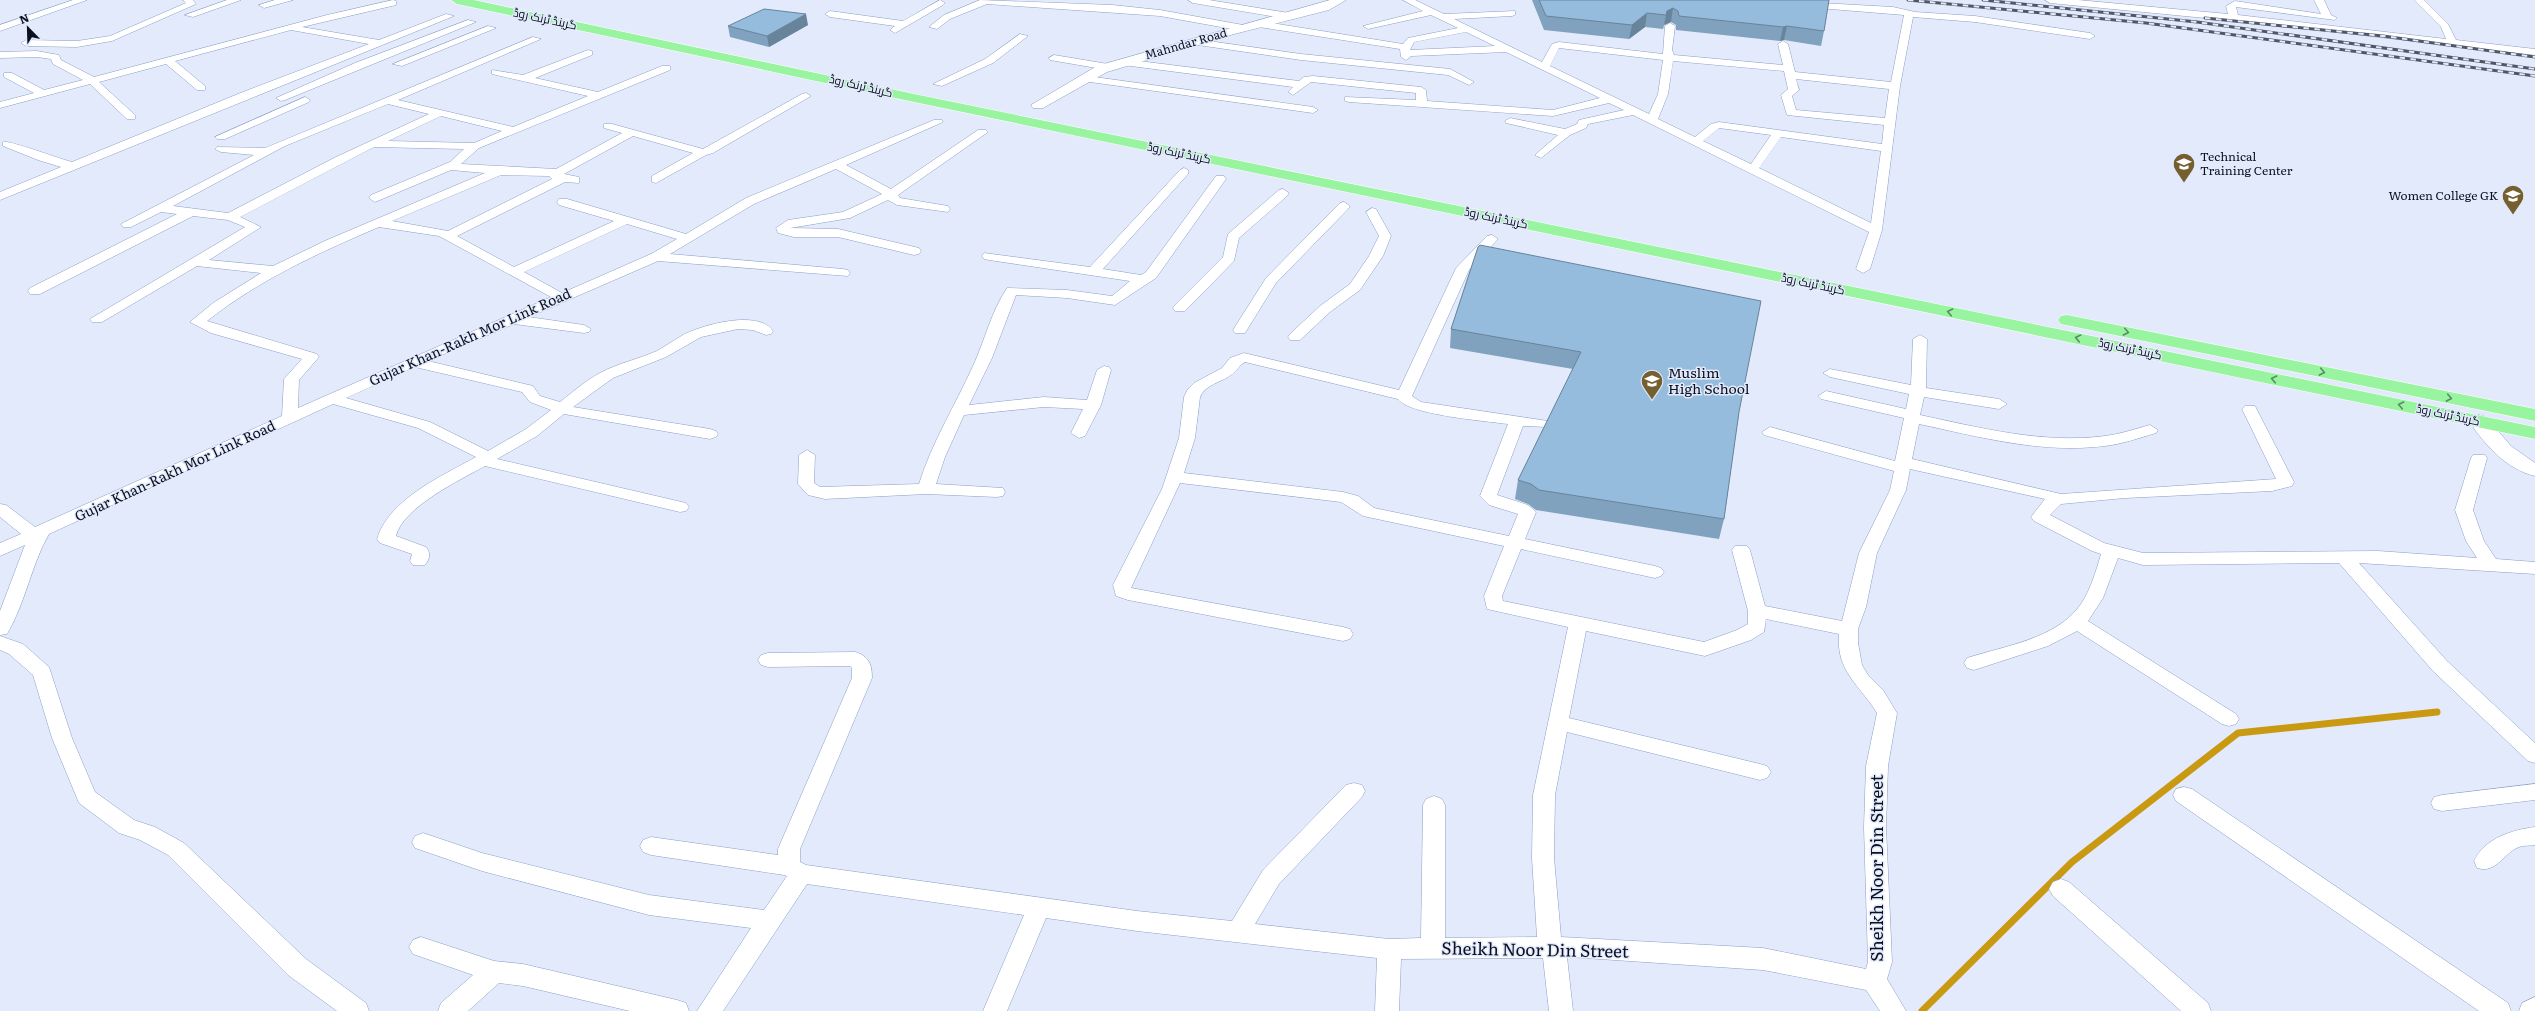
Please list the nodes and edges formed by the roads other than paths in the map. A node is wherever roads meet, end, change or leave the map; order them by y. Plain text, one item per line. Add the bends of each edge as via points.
1 (82, 0) edge
2 (188, 0) edge
3 (236, 0) edge
4 (288, 0) edge
5 (458, 0) edge
6 (496, 0) edge
7 (1193, 0) edge
8 (1340, 0) edge
9 (1408, 0) edge
10 (2050, 0) edge
11 (2153, 0) edge
12 (2319, 0) edge
13 (2419, 0) edge
14 (925, 1) edge
15 (987, 1) edge
16 (393, 3) dead end
17 (1797, 3) edge
18 (947, 4) junction
19 (264, 5) dead end
20 (971, 6) junction
21 (1431, 12) junction
22 (1512, 13) dead end
23 (1911, 13) junction
24 (830, 14) dead end
25 (190, 15) dead end
26 (2199, 15) junction
27 (450, 16) dead end
28 (1289, 16) junction
29 (1442, 17) junction
30 (2327, 17) junction
31 (2234, 18) junction
32 (470, 22) dead end
33 (904, 24) junction
34 (1259, 24) junction
35 (1368, 26) dead end
36 (1670, 26) edge
37 (934, 27) dead end
38 (0, 28) edge
39 (289, 28) junction
40 (491, 28) dead end
41 (1243, 28) junction
42 (1468, 29) junction
43 (891, 32) dead end
44 (2380, 34) junction
45 (1023, 36) dead end
46 (2090, 36) dead end
47 (536, 39) dead end
48 (378, 42) junction
49 (1194, 42) junction
50 (2452, 42) junction
51 (26, 43) dead end
52 (1783, 44) edge
53 (1507, 48) junction
54 (1406, 52) junction
55 (2535, 52) edge
56 (588, 53) dead end
57 (0, 55) edge
58 (1670, 56) junction
59 (1054, 58) dead end
60 (167, 60) junction
61 (1123, 62) junction
62 (398, 64) dead end
63 (1108, 67) junction
64 (1545, 67) junction
65 (666, 68) dead end
66 (1790, 71) junction
67 (496, 72) dead end
68 (8, 76) dead end
69 (525, 78) junction
70 (90, 79) junction
71 (1087, 79) junction
72 (1469, 82) dead end
73 (1302, 85) junction
74 (1895, 86) junction
75 (933, 87) junction
76 (201, 88) dead end
77 (42, 93) junction
78 (597, 95) junction
79 (241, 96) junction
80 (806, 96) dead end
81 (281, 98) junction
82 (914, 98) junction
83 (1349, 99) dead end
84 (1611, 100) junction
85 (389, 101) junction
86 (1279, 104) junction
87 (0, 105) edge
88 (1038, 105) dead end
89 (1422, 105) junction
90 (1312, 110) dead end
91 (1635, 111) junction
92 (1553, 113) junction
93 (439, 114) junction
94 (131, 117) dead end
95 (1652, 120) junction
96 (1510, 121) dead end
97 (938, 122) dead end
98 (1890, 122) junction
99 (608, 126) dead end
100 (1582, 126) junction
101 (514, 130) junction
102 (982, 132) dead end
103 (631, 133) junction
104 (1566, 133) junction
105 (1778, 133) junction
106 (1696, 141) junction
107 (7, 144) dead end
108 (373, 144) junction
109 (475, 146) junction
110 (1887, 148) junction
111 (268, 152) junction
112 (703, 152) junction
113 (1541, 155) dead end
114 (835, 164) junction
115 (73, 166) junction
116 (450, 166) junction
117 (1753, 170) junction
118 (500, 171) junction
119 (1184, 172) dead end
120 (565, 177) junction
121 (656, 179) dead end
122 (1220, 179) dead end
123 (0, 185) edge
124 (400, 188) junction
125 (17, 189) junction
126 (1283, 193) dead end
127 (892, 194) junction
128 (0, 196) edge
129 (375, 198) dead end
130 (431, 201) junction
131 (563, 202) dead end
132 (1344, 206) dead end
133 (160, 208) junction
134 (944, 209) dead end
135 (1372, 212) dead end
136 (189, 213) junction
137 (230, 217) junction
138 (626, 220) junction
139 (378, 223) junction
140 (127, 224) dead end
141 (1876, 230) junction
142 (448, 236) junction
143 (688, 238) junction
144 (1492, 239) dead end
145 (914, 251) dead end
146 (990, 256) dead end
147 (656, 257) junction
148 (193, 262) junction
149 (1863, 269) dead end
150 (276, 270) junction
151 (515, 271) junction
152 (1094, 272) junction
153 (843, 273) dead end
154 (1142, 279) junction
155 (35, 291) dead end
156 (560, 297) junction
157 (1180, 308) dead end
158 (97, 318) dead end
159 (511, 319) junction
160 (584, 329) dead end
161 (1240, 330) dead end
162 (766, 331) dead end
163 (1295, 337) dead end
164 (1920, 339) dead end
165 (413, 362) junction
166 (1104, 370) dead end
167 (1830, 373) dead end
168 (1917, 391) junction
169 (1404, 396) junction
170 (1826, 396) dead end
171 (331, 399) junction
172 (1999, 404) dead end
173 (1093, 405) junction
174 (563, 408) junction
175 (2250, 409) dead end
176 (956, 411) junction
177 (2535, 415) edge
178 (1912, 416) junction
179 (290, 418) junction
180 (1518, 420) junction
181 (2479, 421) junction
182 (1542, 424) dead end
183 (2150, 430) dead end
184 (1770, 432) dead end
185 (1079, 433) dead end
186 (2535, 433) edge
187 (710, 434) dead end
188 (807, 455) dead end
189 (484, 458) junction
190 (2479, 458) dead end
191 (1902, 465) junction
192 (2535, 470) edge
193 (1174, 477) junction
194 (926, 489) junction
195 (997, 492) dead end
196 (2058, 499) junction
197 (680, 507) dead end
198 (0, 508) edge
199 (38, 534) junction
200 (1513, 543) junction
201 (0, 550) edge
202 (1741, 550) dead end
203 (2111, 551) junction
204 (2344, 557) junction
205 (419, 560) dead end
206 (2491, 565) junction
207 (2535, 568) edge
208 (1655, 572) dead end
209 (1757, 611) junction
210 (2076, 622) junction
211 (1578, 623) junction
212 (0, 629) edge
213 (1849, 629) junction
214 (1343, 634) dead end
215 (0, 643) edge
216 (768, 660) dead end
217 (1974, 663) dead end
218 (2229, 719) dead end
219 (1557, 722) junction
220 (2535, 755) edge
221 (1760, 772) dead end
222 (1354, 791) dead end
223 (2535, 792) edge
224 (2184, 795) dead end
225 (2442, 803) dead end
226 (1434, 805) dead end
227 (2535, 836) edge
228 (423, 842) dead end
229 (651, 846) dead end
230 (2485, 861) dead end
231 (795, 870) junction
232 (2061, 889) dead end
233 (1040, 907) junction
234 (770, 920) junction
235 (1238, 932) junction
236 (421, 947) dead end
237 (1552, 947) junction
238 (1433, 948) junction
239 (1389, 949) junction
240 (494, 972) junction
241 (1885, 997) edge
242 (2535, 1008) edge
243 (357, 1011) edge
244 (450, 1011) edge
245 (677, 1011) edge
246 (709, 1011) edge
247 (995, 1011) edge
248 (1387, 1011) edge
249 (1561, 1011) edge
250 (2199, 1011) edge
251 (2499, 1011) edge
252 (2531, 1011) edge

1 - 38 street
2 - 51 street via 191,4 112,38 77,44
3 - 25 street
4 - 19 street
5 - 82 highway, گرینڈ ٹرنک روڈ
6 - 75 highway, گرینڈ ٹرنک روڈ
7 - 28 street
8 - 28 street, Mahndar Road via 1325,7
9 - 21 street
10 - 26 street
11 - 26 street
12 - 30 street
13 - 50 street via 2445,26
14 - 18 street
15 - 20 street
15 - 41 street via 1125,10
16 - 39 street
17 - 23 street
18 - 20 street
18 - 33 street
20 - 37 street via 947,17
21 - 29 street
21 - 35 street
22 - 29 street
23 - 46 street via 1975,19
23 - 74 street
24 - 33 street
26 - 31 street
27 - 48 street
28 - 34 street, Mahndar Road
29 - 42 street
30 - 31 street via 2235,4 2230,9
30 - 44 street via 2373,28
31 - 44 street
32 - 81 street
33 - 43 street
34 - 41 street, Mahndar Road
34 - 54 street
36 - 58 street via 1667,50
39 - 48 street
39 - 60 street
40 - 62 street
41 - 49 street, Mahndar Road
42 - 53 street
42 - 54 street via 1411,40
44 - 50 street
45 - 75 street via 989,61
47 - 85 street
48 - 79 street
49 - 61 street, Mahndar Road
49 - 72 street via 1301,57 1450,72
50 - 55 street
52 - 66 street
53 - 54 street
53 - 64 street
56 - 69 street
57 - 70 street via 52,56 57,62
58 - 64 street via 1556,45
58 - 66 street
58 - 95 street via 1663,94
59 - 63 street
60 - 70 street
60 - 76 street
61 - 63 street, Mahndar Road
61 - 73 street
63 - 71 street, Mahndar Road
64 - 84 street
65 - 78 street
66 - 74 street
66 - 98 street via 1794,90 1786,94 1790,113
67 - 69 street
68 - 77 street
69 - 78 street
70 - 77 street
70 - 94 street
71 - 86 street
71 - 88 street, Mahndar Road
73 - 86 street
73 - 89 street via 1310,78 1419,89 1423,91
74 - 98 street
75 - 82 highway
75 -> 177 highway, گرینڈ ٹرنک روڈ
77 - 87 street
78 - 101 street
79 - 81 street
79 - 115 street
80 - 112 street
81 - 111 street via 305,100 221,143
181 -> 82 highway, گرینڈ ٹرنک روڈ
83 - 89 street
84 - 91 street
84 - 92 street
85 - 93 street
85 - 111 street via 281,144
86 - 90 street
89 - 92 street
91 - 95 street
91 - 100 street via 1583,122
92 - 100 street
93 - 101 street
93 - 108 street
95 - 106 street
96 - 104 street
97 - 114 street, Gujar Khan-Rakh Mor Link Road
98 - 110 street
99 - 103 street
100 - 104 street
101 - 109 street
102 - 127 street
103 - 112 street
103 - 120 street
104 - 113 street
105 - 106 street via 1715,126
105 - 110 street
105 - 117 street
106 - 117 street
107 - 115 street via 42,158
108 - 109 street
108 - 137 street
109 - 116 street
110 - 141 street
111 - 133 street
112 - 121 street
114 - 127 street
114 - 143 street, Gujar Khan-Rakh Mor Link Road via 750,201
115 - 125 street
116 - 118 street
116 - 124 street
117 - 141 street
118 - 120 street
118 - 130 street
119 - 152 street
120 - 142 street
122 - 154 street via 1151,275
123 - 125 street
124 - 129 street
124 - 130 street
125 - 128 street
126 - 157 street via 1233,237 1229,258
127 - 134 street via 892,198 897,201
127 - 145 street via 846,215 796,222 782,228 794,233 838,233
130 - 139 street
131 - 138 street
132 - 161 street via 1271,281
133 - 136 street
133 - 140 street
135 - 163 street via 1385,236 1376,256 1355,286
136 - 137 street
136 - 155 street
137 - 148 street via 255,228
138 - 143 street
138 - 151 street
139 - 142 street
139 - 150 street via 330,242
141 - 149 street
142 - 151 street
143 - 147 street, Gujar Khan-Rakh Mor Link Road
144 - 169 street via 1463,268
146 - 152 street
147 - 153 street
147 - 156 street, Gujar Khan-Rakh Mor Link Road
148 - 150 street
148 - 158 street
150 - 179 street via 221,302 198,322 216,330 312,357 292,379
151 - 156 street
152 - 154 street
154 - 176 street via 1115,302 1067,294 1012,291 1004,303 981,366
156 - 159 street, Gujar Khan-Rakh Mor Link Road
159 - 160 street
159 - 165 street, Gujar Khan-Rakh Mor Link Road
162 - 174 street via 756,325 735,326 690,337 658,356 606,376
164 - 168 street, Sheikh Noor Din Street via 1920,378
165 - 171 street, Gujar Khan-Rakh Mor Link Road
165 - 174 street via 528,389 535,399
166 - 173 street
167 - 168 street
168 - 172 street
168 - 178 street, Sheikh Noor Din Street
169 - 180 street via 1408,402 1417,406
169 - 193 street via 1244,357 1235,361 1227,371 1196,389 1192,397 1187,438
170 - 178 street
171 - 179 street, Gujar Khan-Rakh Mor Link Road
171 - 189 street via 424,425 481,452
173 - 176 street via 1044,402
173 - 185 street
174 - 187 street
174 - 189 street via 520,440
175 - 196 street via 2286,482 2272,486
176 - 194 street via 939,447
178 - 183 street via 2031,442 2106,441
178 - 191 street, Sheikh Noor Din Street
179 - 199 street, Gujar Khan-Rakh Mor Link Road
180 - 182 street
180 - 200 street via 1488,496 1493,501 1520,506 1527,512
181 - 186 highway, گرینڈ ٹرنک روڈ
181 - 192 street via 2487,434 2526,466
184 - 191 street
188 - 194 street via 806,484 814,491 825,494
189 - 197 street via 486,462
189 - 205 street via 407,507 389,527 386,539 420,551
190 - 206 street via 2464,510 2475,541
191 - 196 street via 2050,494
191 - 213 street, Sheikh Noor Din Street via 1898,490 1868,553 1857,607
193 - 200 street via 1342,498 1352,500 1369,512
193 - 214 street via 1122,586 1122,592
194 - 195 street
196 - 203 street via 2053,501 2040,517 2098,547
198 - 199 street
199 - 201 street, Gujar Khan-Rakh Mor Link Road
199 - 212 street via 10,610
200 - 208 street
200 - 211 street via 1493,596 1494,605
202 - 209 street
203 - 204 street via 2143,559
203 - 210 street via 2091,603
204 - 206 street
204 - 220 street via 2453,678
206 - 207 street
209 - 211 street via 1757,627 1744,635 1705,649
209 - 213 street
210 - 217 street via 2047,639
210 - 218 street
211 - 219 street
213 - 241 street, Sheikh Noor Din Street via 1848,643 1852,665 1887,713 1876,766 1875,827 1880,962
215 - 243 street via 16,649 42,672 62,738 87,797 127,827 147,833 176,848 297,966
216 - 231 street via 855,659 862,666 862,678 789,850
219 - 221 street
219 - 237 street via 1544,795 1543,858
222 - 235 street via 1271,877
223 - 225 street
224 - 251 street
226 - 238 street
227 - 230 street via 2513,839
228 - 234 street via 482,862 649,905
229 - 231 street, Sheikh Noor Din Street
231 - 233 street, Sheikh Noor Din Street
231 - 234 street
232 - 250 street
233 - 235 street, Sheikh Noor Din Street
233 - 247 street
234 - 246 street
235 - 239 street, Sheikh Noor Din Street
236 - 240 street
237 - 238 street, Sheikh Noor Din Street
237 - 241 street, Sheikh Noor Din Street via 1763,959
237 - 249 street
238 - 239 street, Sheikh Noor Din Street
239 - 248 street
240 - 244 street
240 - 245 street via 523,975
242 - 252 street

